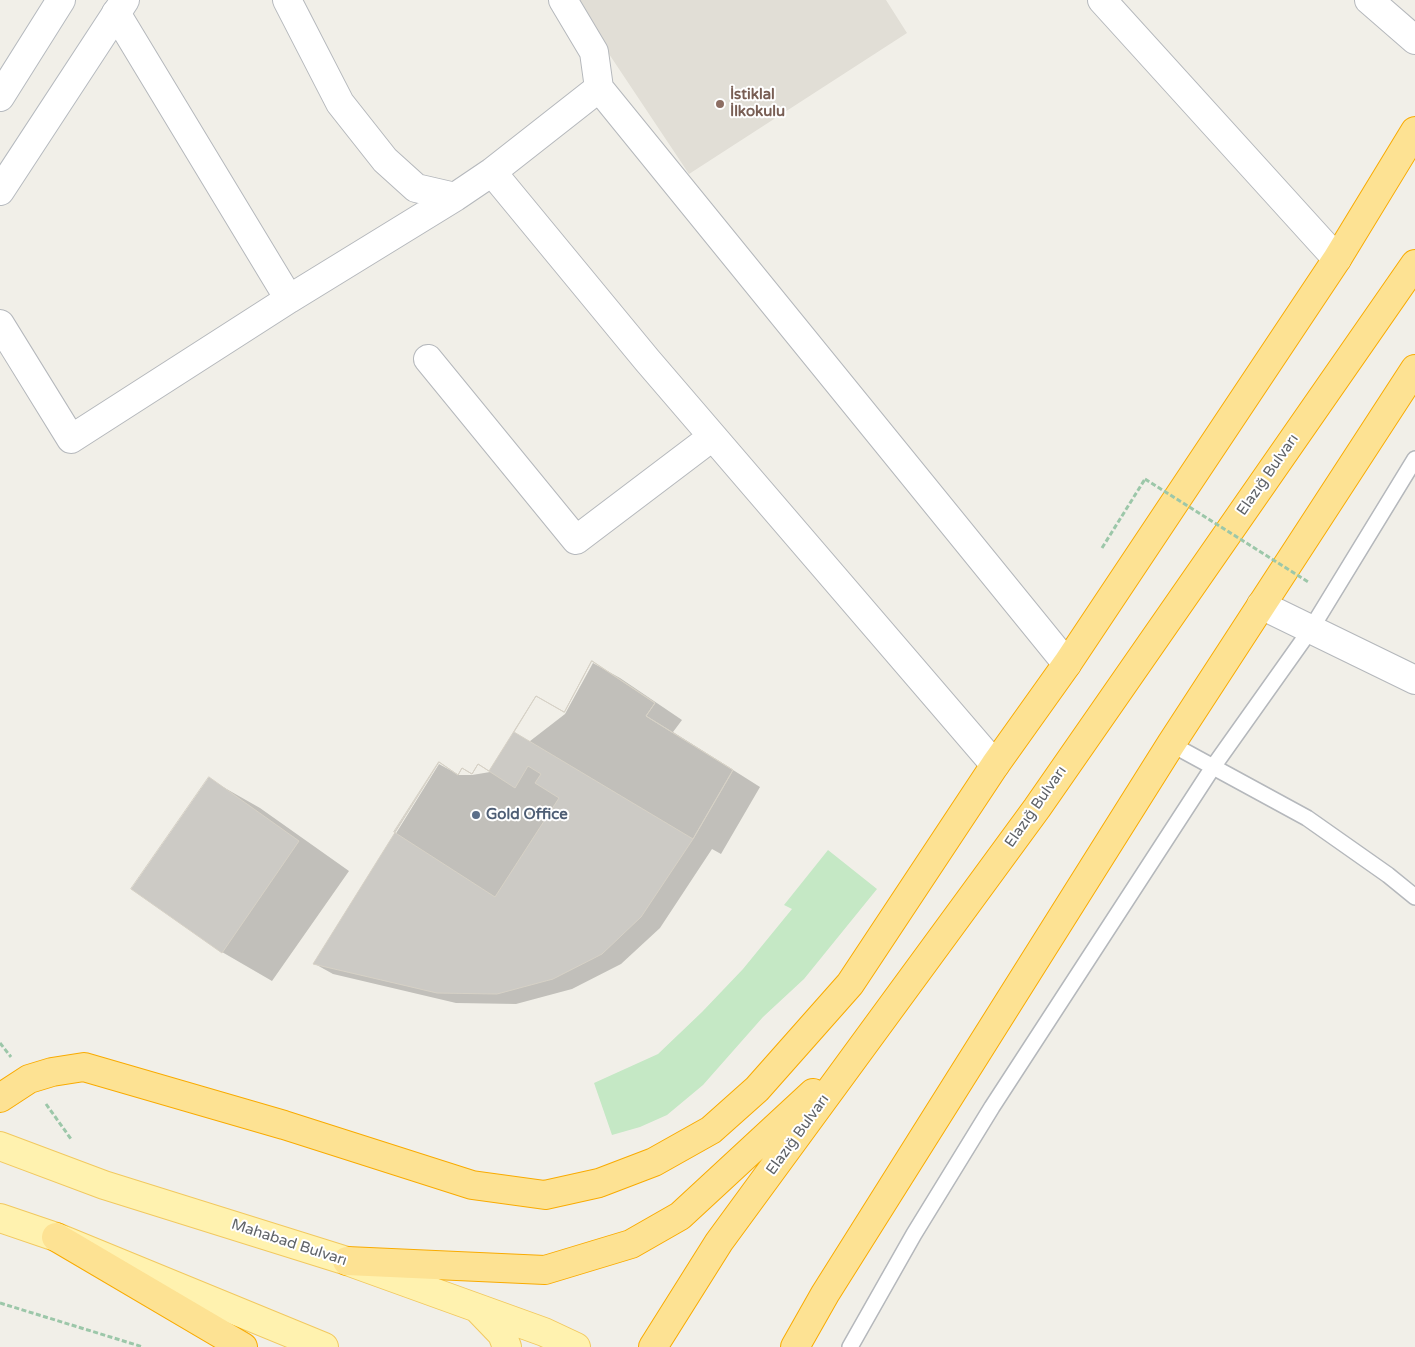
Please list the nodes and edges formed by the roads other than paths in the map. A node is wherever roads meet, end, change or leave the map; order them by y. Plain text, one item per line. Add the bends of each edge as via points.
1 (61, 0) edge
2 (287, 0) edge
3 (563, 0) edge
4 (1102, 0) edge
5 (1369, 0) edge
6 (120, 7) edge
7 (1415, 40) edge
8 (599, 88) junction
9 (0, 97) edge
10 (1415, 131) edge
11 (492, 172) junction
12 (0, 191) edge
13 (455, 198) junction
14 (1337, 260) junction
15 (1415, 264) edge
16 (289, 299) junction
17 (0, 324) edge
18 (428, 359) dead end
19 (1415, 369) edge
20 (712, 437) junction
21 (1415, 459) edge
22 (1261, 605) junction
23 (1311, 630) junction
24 (1067, 664) junction
25 (1415, 680) edge
26 (1171, 744) junction
27 (995, 765) junction
28 (1213, 767) junction
29 (1415, 897) edge
30 (863, 1046) junction
31 (0, 1098) edge
32 (0, 1146) edge
33 (0, 1218) edge
34 (0, 1226) edge
35 (56, 1237) junction
36 (347, 1261) junction
37 (478, 1308) junction
38 (243, 1347) edge
39 (324, 1347) edge
40 (508, 1347) edge
41 (576, 1347) edge
42 (653, 1347) edge
43 (795, 1347) edge
44 (850, 1347) edge

1 - 9 street
2 - 13 street via 340,103 385,160 416,188
3 - 8 street via 594,52
4 - 14 street
5 - 7 street
6 - 12 street
6 - 16 street
8 - 11 street
8 - 24 street
10 - 14 highway
11 - 13 street
11 - 20 street
13 - 16 street
14 - 24 highway
15 - 30 highway, Elazığ Bulvarı via 1037,808
16 - 17 street via 71,439
18 - 20 street via 576,540
19 - 22 highway
20 - 27 street
21 - 23 lane
22 - 23 street
22 - 26 highway
23 - 25 street
23 - 28 lane
24 - 27 highway
26 - 28 lane
26 - 43 highway via 825,1294
27 - 31 highway via 850,984 757,1089 711,1130 654,1162 599,1183 545,1195 472,1184 84,1067 29,1079
28 - 29 lane via 1307,818
28 - 44 lane via 992,1107
30 - 36 highway via 680,1216 631,1244 545,1270
30 - 42 highway, Elazığ Bulvarı via 719,1242
32 - 36 main road, Mahabad Bulvarı via 104,1185
33 - 35 main road
34 - 35 main road
35 - 38 highway
35 - 39 main road
36 - 37 main road, Mahabad Bulvarı
37 - 40 main road via 502,1334
37 - 41 main road, Mahabad Bulvarı

